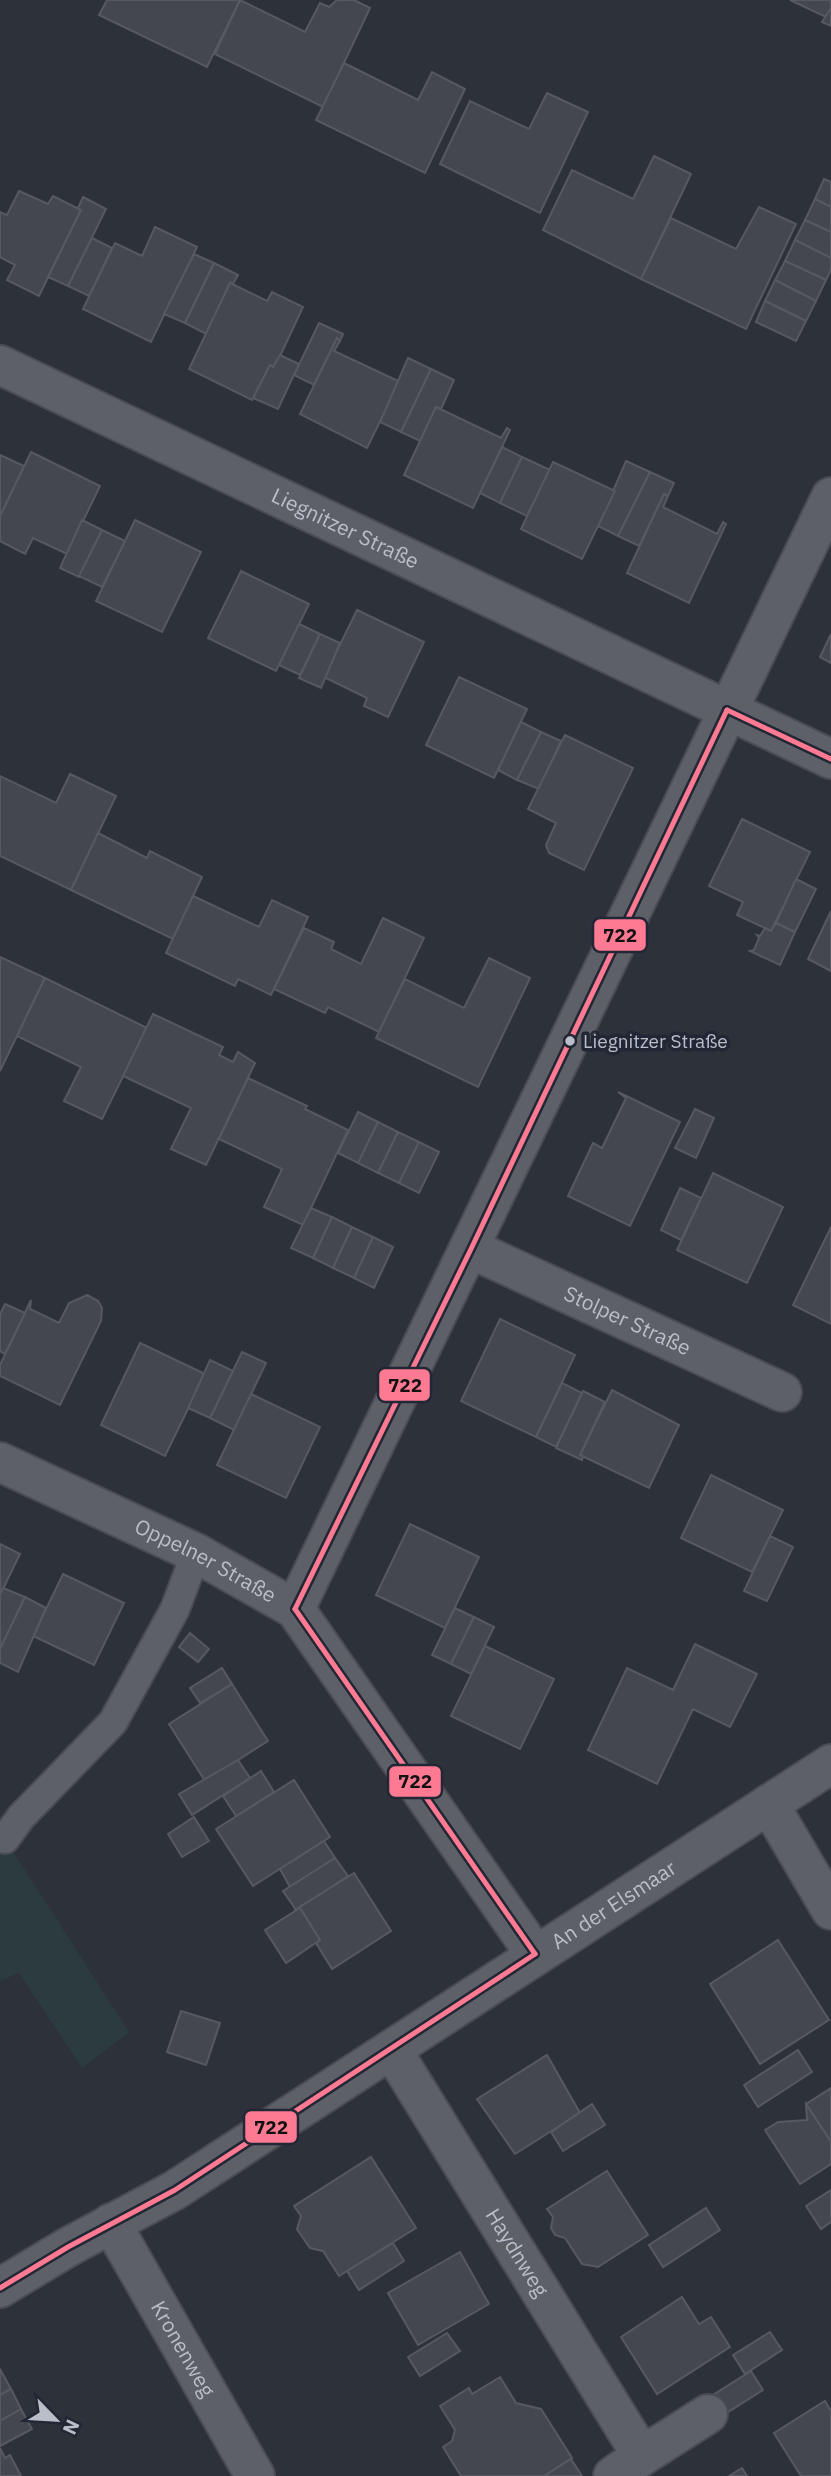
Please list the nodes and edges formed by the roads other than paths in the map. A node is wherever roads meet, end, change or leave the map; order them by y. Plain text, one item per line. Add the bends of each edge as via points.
1 (0, 365) edge
2 (831, 498) edge
3 (727, 710) junction
4 (831, 759) edge
5 (471, 1248) junction
6 (782, 1392) dead end
7 (0, 1462) edge
8 (196, 1553) junction
9 (295, 1609) junction
10 (831, 1764) edge
11 (769, 1804) junction
12 (5, 1839) dead end
13 (831, 1909) edge
14 (535, 1954) junction
15 (392, 2050) junction
16 (111, 2223) junction
17 (0, 2288) edge
18 (708, 2414) dead end
19 (627, 2466) edge
20 (255, 2476) edge

1 - 3 street, Liegnitzer Straße
2 - 3 street
3 - 4 street, Liegnitzer Straße
3 - 5 street
5 - 6 street, Stolper Straße
5 - 9 street
7 - 8 street, Oppelner Straße
8 - 9 street, Oppelner Straße
8 - 12 lane via 175,1609 113,1722
9 - 14 street, Oppelner Straße
10 - 11 street, An der Elsmaar
11 - 13 street
11 - 14 street, An der Elsmaar
14 - 15 street, An der Elsmaar
15 - 16 street, An der Elsmaar via 175,2190
15 - 19 street, Haydnweg
16 - 17 street, An der Elsmaar
16 - 20 street, Kronenweg
18 - 19 street, Haydnweg

